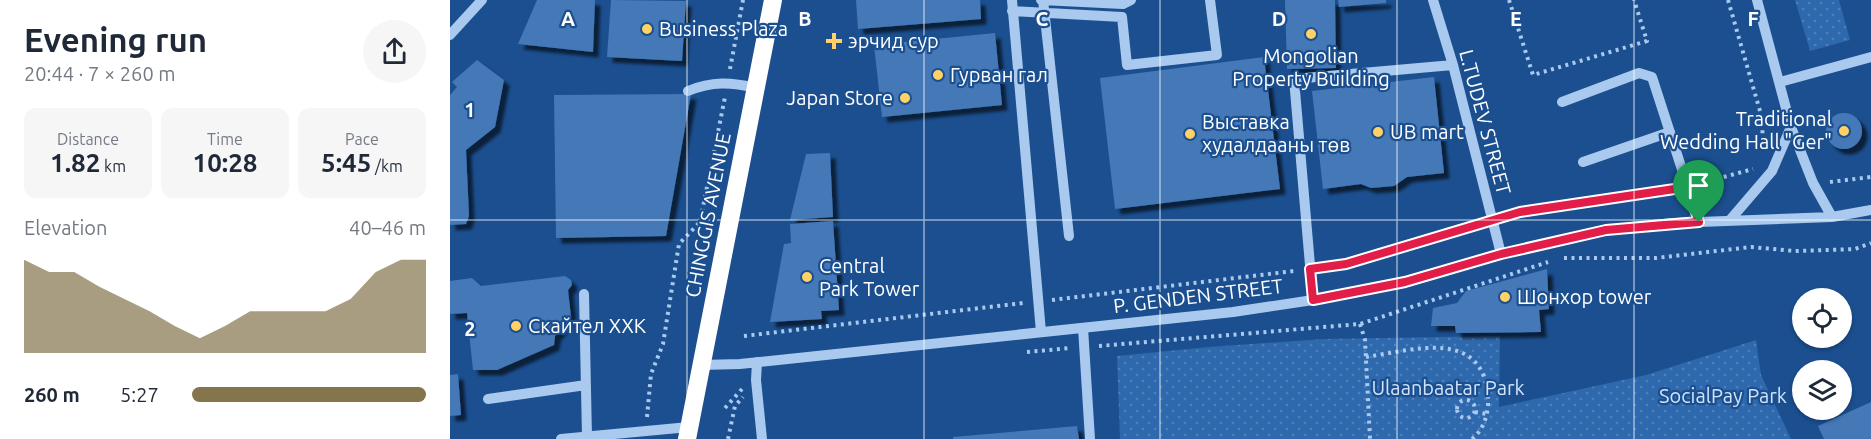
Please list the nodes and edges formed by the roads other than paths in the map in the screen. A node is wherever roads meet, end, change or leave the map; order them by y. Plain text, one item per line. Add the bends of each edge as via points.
1 (482, 0) edge
2 (773, 0) edge
3 (1042, 0) edge
4 (1131, 0) edge
5 (1210, 0) edge
6 (1433, 0) edge
7 (1757, 0) edge
8 (1012, 6) edge
9 (1044, 13) junction
10 (450, 35) edge
11 (1871, 57) edge
12 (1453, 65) junction
13 (1780, 82) junction
14 (756, 88) junction
15 (688, 91) dead end
16 (1562, 102) dead end
17 (1791, 127) junction
18 (1670, 132) junction
19 (1583, 162) dead end
20 (1871, 210) edge
21 (1832, 217) junction
22 (1730, 220) junction
23 (1699, 222) junction
24 (1068, 236) dead end
25 (1501, 254) junction
26 (584, 294) dead end
27 (1313, 300) junction
28 (1083, 327) junction
29 (1041, 332) junction
30 (757, 362) junction
31 (701, 365) junction
32 (586, 384) junction
33 (488, 399) dead end
34 (688, 433) edge
35 (587, 437) junction
36 (561, 439) edge
37 (762, 439) edge
38 (1090, 439) edge

1 - 10 street
2 - 14 highway, CHINGGIS AVENUE
3 - 4 street via 1123,4
3 - 9 street
5 - 9 street via 1217,55 1127,65 1122,17
6 - 12 street, L.TUDEV STREET
7 - 13 street
8 - 9 street
8 - 29 street
9 - 24 street
11 - 13 street
12 - 25 street, L.TUDEV STREET
12 - 27 street via 1294,79
13 - 17 street
14 - 15 street via 728,82
14 - 31 highway, CHINGGIS AVENUE
16 - 18 street via 1639,73 1652,77
17 - 21 street via 1813,183
17 - 22 street via 1772,171
18 - 19 street
18 - 23 street
20 - 21 street, P. GENDEN STREET
21 - 22 street, P. GENDEN STREET
22 - 23 street, P. GENDEN STREET
23 - 25 street, P. GENDEN STREET via 1606,230
25 - 27 street, P. GENDEN STREET via 1405,282
26 - 32 street
27 - 28 street, P. GENDEN STREET
28 - 29 street, P. GENDEN STREET
28 - 38 street
29 - 30 street, P. GENDEN STREET
30 - 31 street, P. GENDEN STREET
30 - 37 street
31 - 34 highway, CHINGGIS AVENUE
32 - 33 street
32 - 35 street
34 - 35 street
35 - 36 street

